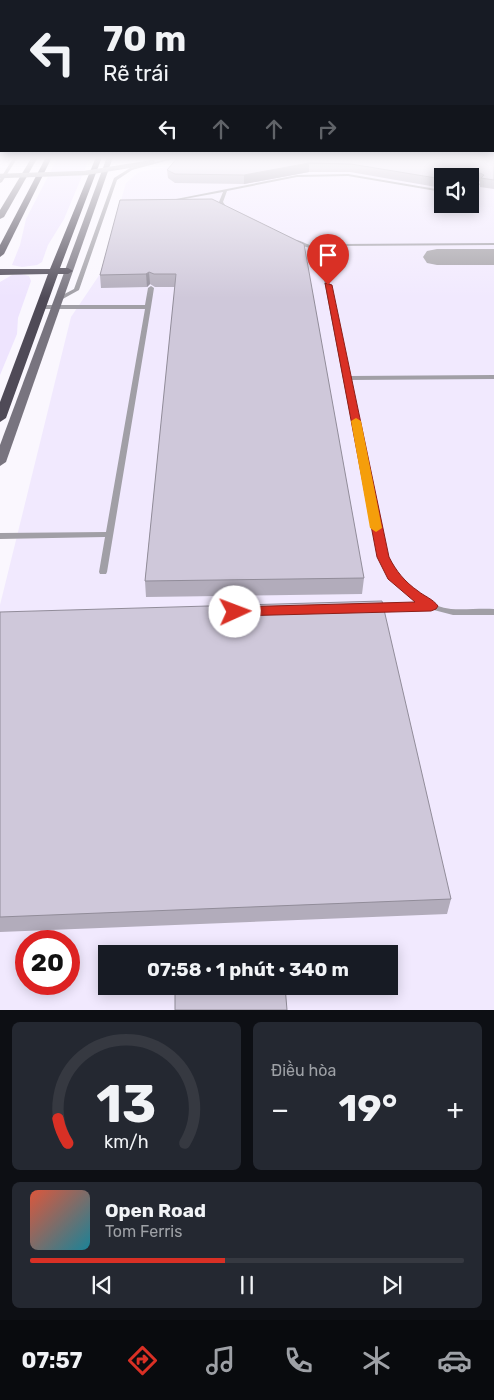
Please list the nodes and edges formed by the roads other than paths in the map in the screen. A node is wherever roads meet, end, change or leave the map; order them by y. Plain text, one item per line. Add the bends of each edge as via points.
1 (7, 204) edge
2 (23, 204) edge
3 (80, 204) edge
4 (93, 204) edge
5 (106, 204) edge
6 (222, 204) edge
7 (218, 206) edge
8 (225, 209) junction
9 (233, 212) edge
10 (0, 217) edge
11 (87, 221) junction
12 (72, 226) junction
13 (4, 238) edge
14 (292, 239) edge
15 (494, 244) edge
16 (320, 248) junction
17 (0, 254) edge
18 (54, 271) junction
19 (68, 271) junction
20 (0, 272) edge
21 (151, 288) edge
22 (56, 304) junction
23 (148, 307) junction
24 (42, 308) junction
25 (50, 320) junction
26 (32, 335) junction
27 (494, 377) edge
28 (348, 378) junction
29 (0, 418) edge
30 (0, 462) edge
31 (110, 534) junction
32 (0, 536) edge
33 (103, 572) dead end
34 (431, 606) junction
35 (362, 608) edge
36 (494, 612) edge

1 - 10 main road
2 - 13 highway
3 - 12 highway
4 - 11 main road
5 - 22 lane, bridge via 76,290
6 - 8 lane
7 - 8 lane
8 - 9 lane
11 - 12 main road
11 - 19 main road
12 - 18 highway
13 - 17 highway
14 - 16 lane
15 - 16 lane via 338,245
16 - 28 lane
18 - 19 highway
18 - 20 highway
18 - 24 highway
19 - 22 main road
21 - 23 lane
22 - 23 lane
22 - 24 lane
22 - 25 main road
23 - 31 lane
24 - 26 highway
25 - 26 main road
25 - 30 main road
26 - 29 highway
27 - 28 lane
28 - 34 lane via 383,557 393,576
31 - 32 lane
31 - 33 lane
34 - 35 lane
34 - 36 lane via 449,611

